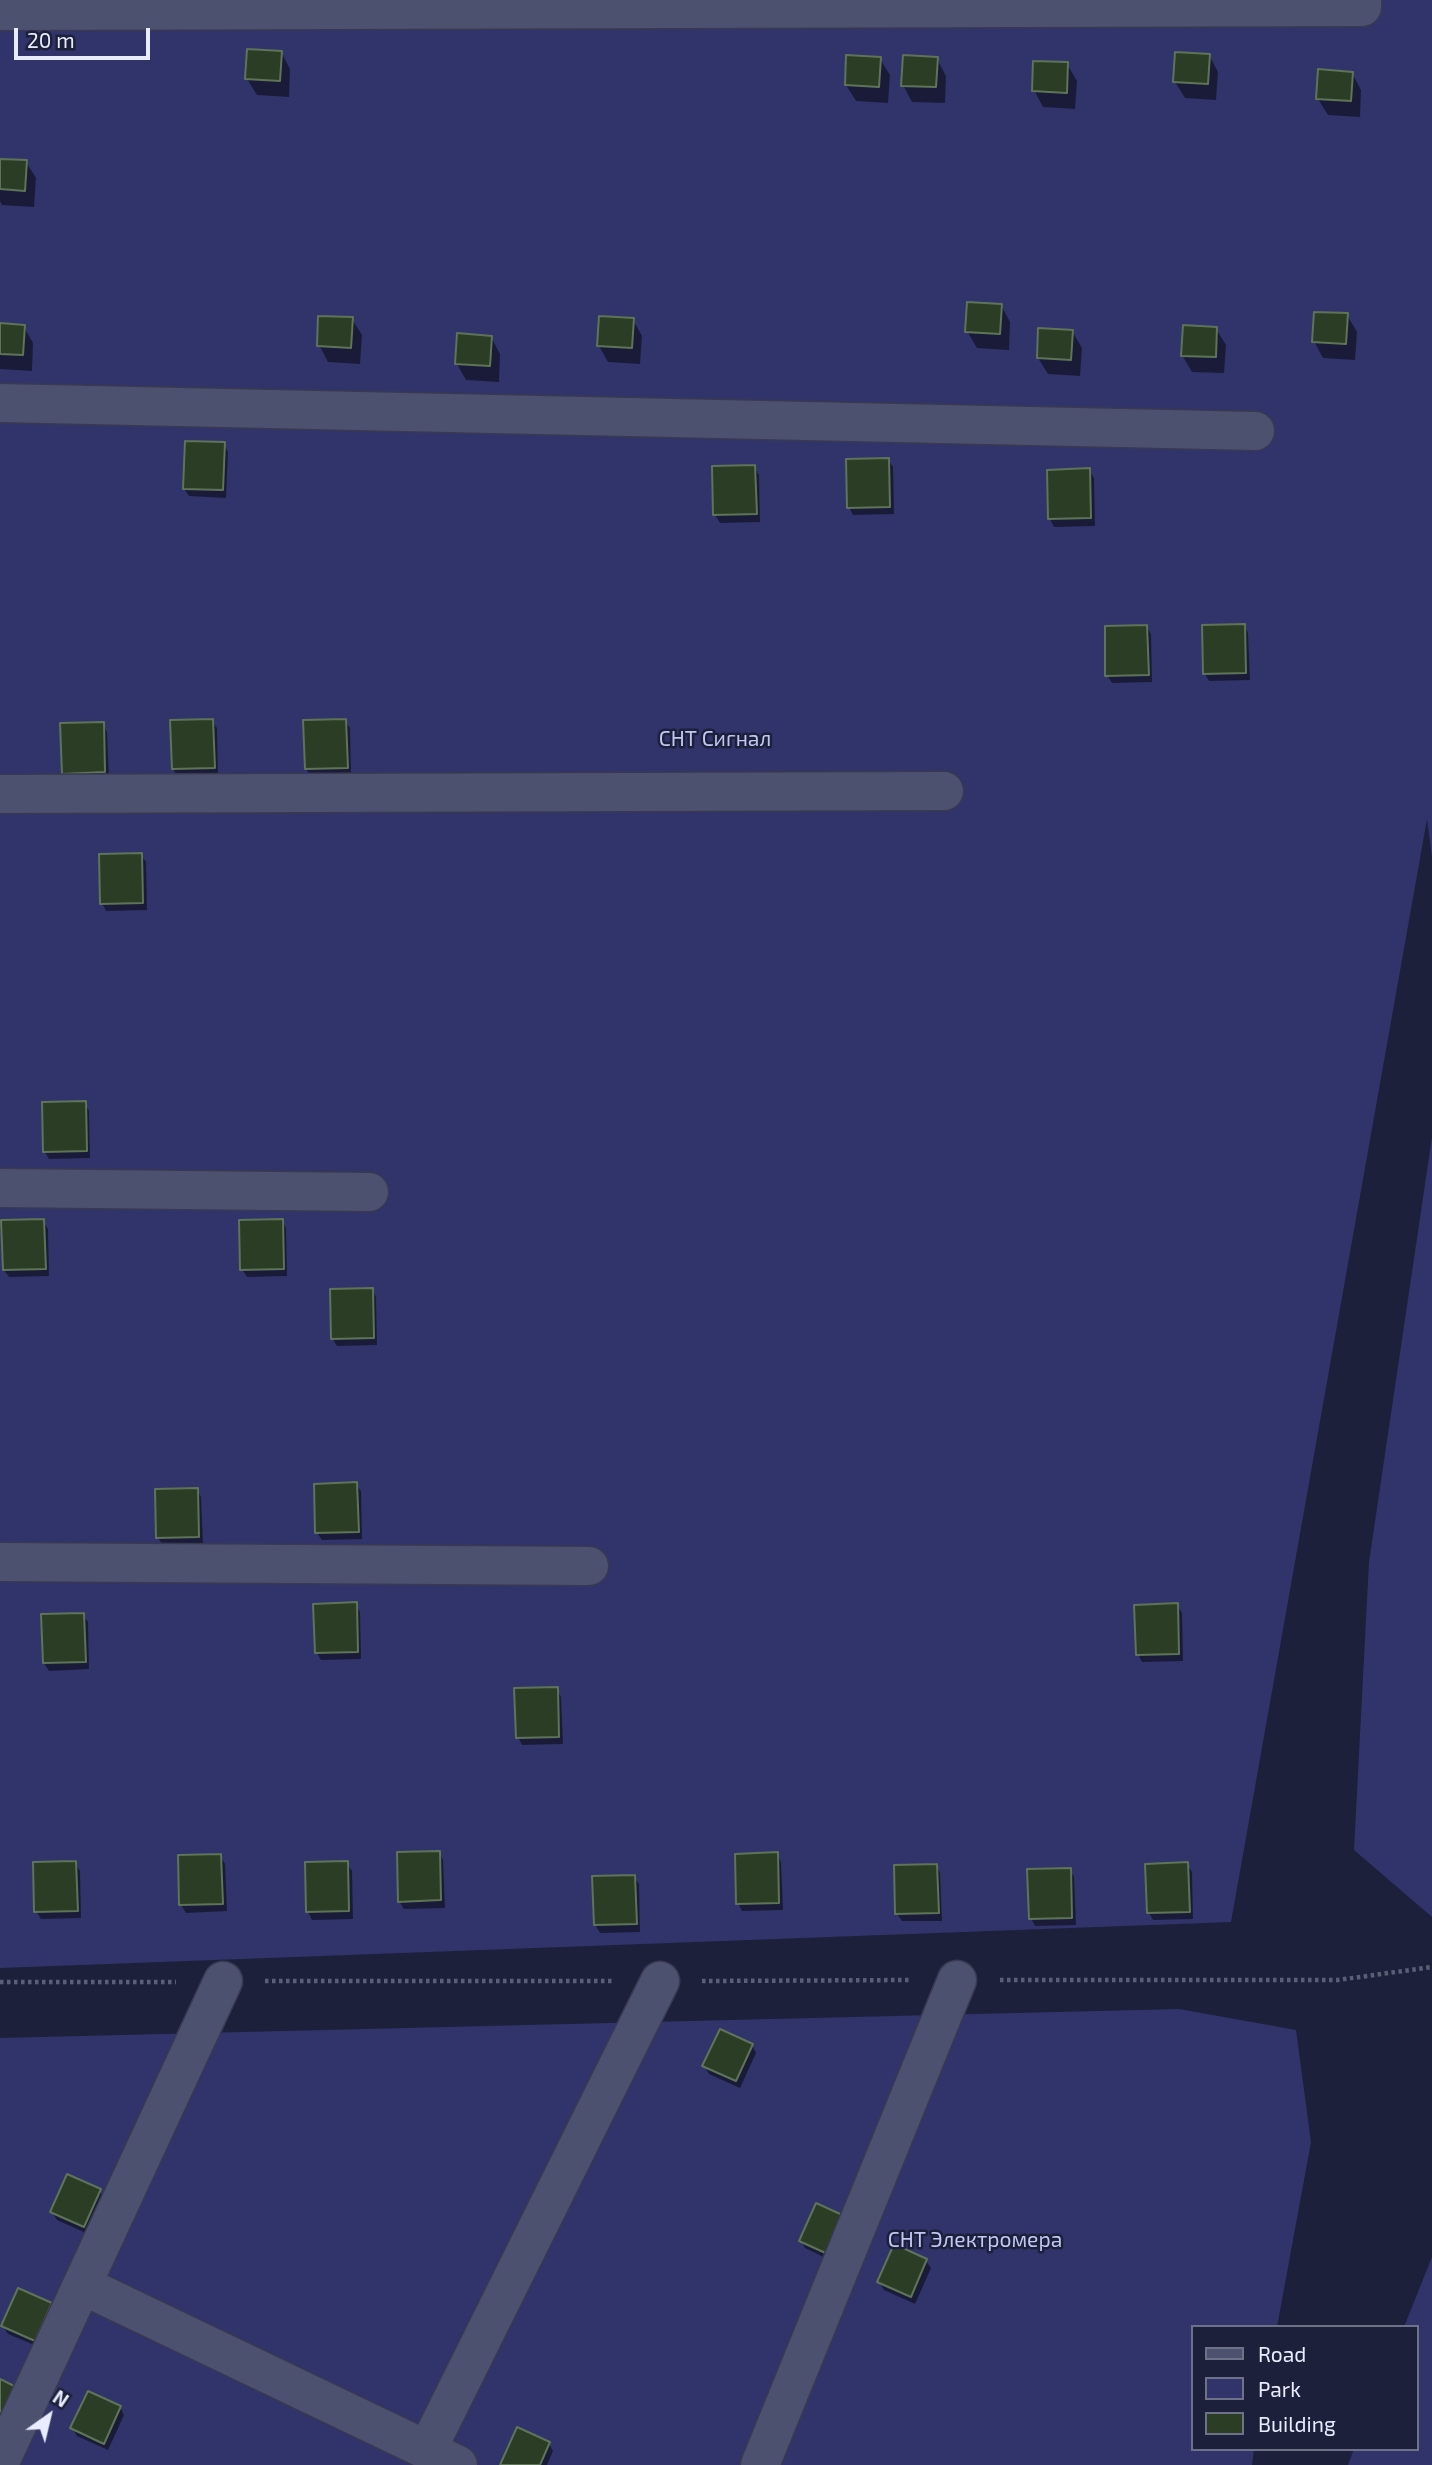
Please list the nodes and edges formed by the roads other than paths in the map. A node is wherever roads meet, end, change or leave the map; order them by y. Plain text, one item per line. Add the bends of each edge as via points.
1 (1362, 0) edge
2 (0, 11) edge
3 (0, 403) edge
4 (1255, 431) dead end
5 (944, 792) dead end
6 (0, 794) edge
7 (0, 1188) edge
8 (369, 1192) dead end
9 (0, 1562) edge
10 (589, 1566) dead end
11 (957, 1980) road end
12 (660, 1981) road end
13 (223, 1982) road end
14 (82, 2285) junction
15 (442, 2458) edge
16 (0, 2462) edge
17 (760, 2465) edge

1 - 2 lane via 1362,7
3 - 4 lane
5 - 6 lane
7 - 8 lane
9 - 10 lane
11 - 17 lane
12 - 15 lane
13 - 14 lane
14 - 15 lane
14 - 16 lane

